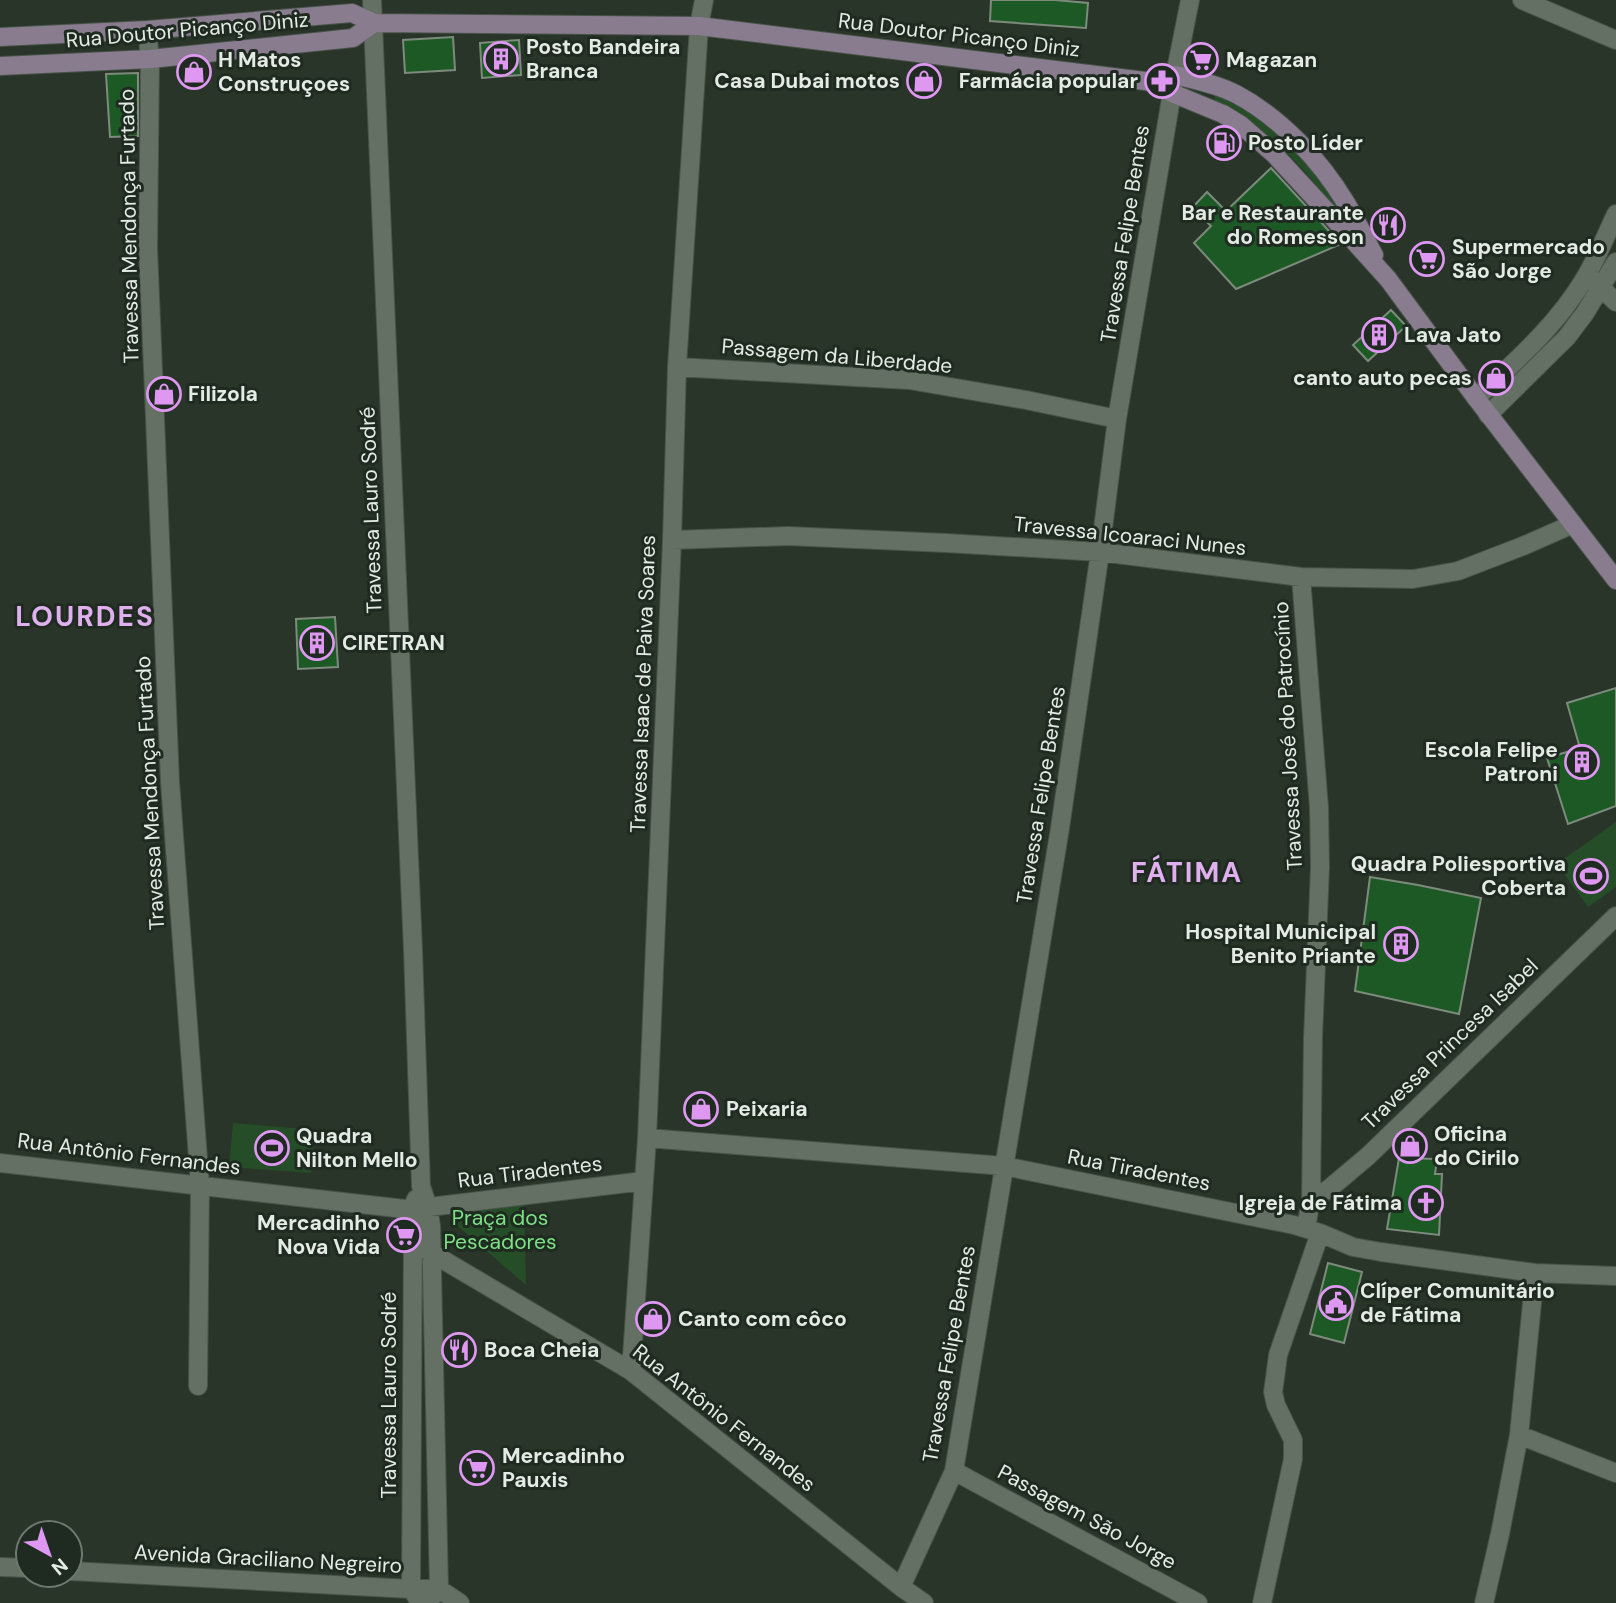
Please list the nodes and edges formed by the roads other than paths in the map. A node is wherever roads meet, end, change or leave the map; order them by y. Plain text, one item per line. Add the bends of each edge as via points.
1 (372, 0) edge
2 (704, 0) edge
3 (1190, 0) edge
4 (1522, 0) edge
5 (374, 23) junction
6 (699, 26) junction
7 (147, 30) junction
8 (0, 37) edge
9 (1616, 40) edge
10 (150, 59) junction
11 (0, 66) edge
12 (1169, 84) junction
13 (1616, 214) edge
14 (1616, 262) edge
15 (1587, 275) junction
16 (1388, 279) junction
17 (1601, 288) junction
18 (1616, 302) edge
19 (677, 367) junction
20 (1476, 398) junction
21 (1489, 415) junction
22 (1117, 419) junction
23 (1573, 524) junction
24 (672, 540) junction
25 (1100, 552) junction
26 (1301, 577) junction
27 (1616, 580) edge
28 (1616, 916) edge
29 (647, 1138) junction
30 (0, 1163) edge
31 (1004, 1166) junction
32 (644, 1181) junction
33 (200, 1185) junction
34 (1311, 1200) junction
35 (420, 1208) junction
36 (1313, 1231) junction
37 (413, 1242) junction
38 (431, 1252) junction
39 (1535, 1273) junction
40 (1616, 1276) edge
41 (631, 1371) junction
42 (198, 1386) dead end
43 (1519, 1435) junction
44 (954, 1471) junction
45 (1616, 1473) edge
46 (84, 1572) edge
47 (901, 1587) junction
48 (439, 1589) junction
49 (419, 1599) edge
50 (460, 1603) edge
51 (924, 1603) edge
52 (1198, 1603) edge
53 (1262, 1603) edge
54 (1484, 1603) edge

1 - 5 street, Travessa Lauro Sodré
2 - 6 street, Travessa Isaac de Paiva Soares
3 - 12 street, Travessa Felipe Bentes
4 - 9 street
5 - 6 street, Rua Doutor Picanço Diniz
5 - 7 street, Rua Doutor Picanço Diniz via 352,13
5 - 10 street, Rua Doutor Picanço Diniz via 353,38
5 - 35 street, Travessa Lauro Sodré
6 - 12 street, Rua Doutor Picanço Diniz
6 - 19 street, Travessa Isaac de Paiva Soares
7 - 8 street, Rua Doutor Picanço Diniz
7 - 10 street, Travessa Mendonça Furtado
10 - 11 street, Rua Doutor Picanço Diniz
10 - 33 street, Travessa Mendonça Furtado via 148,248 168,755
12 - 16 street via 1241,125 1274,154
12 - 16 street via 1214,85 1235,93 1278,123 1345,201
12 - 22 street, Travessa Felipe Bentes
13 - 15 street
14 - 17 street
15 - 17 street
15 - 20 street via 1550,327
16 - 20 street
17 - 18 street
17 - 21 street via 1567,337
19 - 22 street, Passagem da Liberdade via 909,380
19 - 24 street, Travessa Isaac de Paiva Soares
20 - 21 street
21 - 23 street
22 - 25 street, Travessa Felipe Bentes
23 - 26 street, Travessa Icoaraci Nunes via 1440,575 1413,579
23 - 27 street
24 - 25 street, Travessa Icoaraci Nunes via 788,536
24 - 29 street, Travessa Isaac de Paiva Soares
25 - 26 street, Travessa Icoaraci Nunes
25 - 31 street, Travessa Felipe Bentes
26 - 34 street, Travessa José do Patrocínio via 1320,808
28 - 34 street, Travessa Princesa Isabel via 1368,1156
29 - 31 street, Rua Tiradentes
29 - 32 street, Travessa Isaac de Paiva Soares
30 - 33 street, Rua Antônio Fernandes
31 - 36 street, Rua Tiradentes
31 - 44 street, Travessa Felipe Bentes
32 - 35 street, Rua Tiradentes
32 - 41 street, Travessa Isaac de Paiva Soares
33 - 35 street, Rua Antônio Fernandes
33 - 42 street, Travessa Mendonça Furtado
34 - 36 street, Travessa José do Patrocínio
35 - 37 street, Travessa Lauro Sodré
35 - 38 street, Travessa Lauro Sodré via 430,1226
36 - 39 street, Rua Tiradentes via 1353,1247
36 - 53 street, Travessa José do Patrocínio via 1278,1354 1273,1392 1294,1447
37 - 38 street, Rua Antônio Fernandes
37 - 49 street, Travessa Lauro Sodré
38 - 41 street, Rua Antônio Fernandes
38 - 48 street, Travessa Lauro Sodré
39 - 40 street, Rua Tiradentes
39 - 43 street
41 - 47 street, Rua Antônio Fernandes
43 - 45 street
43 - 54 street
44 - 47 street, Travessa Felipe Bentes
44 - 52 street, Passagem São Jorge
46 - 49 street, Avenida Graciliano Negreiro
47 - 51 street, Rua Antônio Fernandes
48 - 49 street
48 - 50 street

